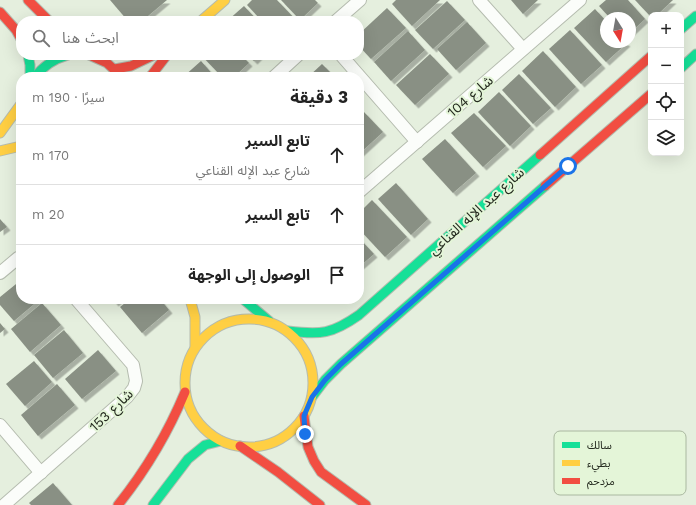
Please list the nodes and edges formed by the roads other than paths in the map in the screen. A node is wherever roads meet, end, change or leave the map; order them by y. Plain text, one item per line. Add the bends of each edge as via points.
1 (28, 0) edge
2 (224, 0) edge
3 (360, 0) edge
4 (479, 0) edge
5 (580, 0) edge
6 (0, 12) edge
7 (44, 16) edge
8 (206, 16) edge
9 (342, 16) edge
10 (696, 16) edge
11 (684, 26) edge
12 (16, 30) edge
13 (524, 49) junction
14 (696, 54) edge
15 (648, 59) edge
16 (29, 60) edge
17 (54, 60) edge
18 (103, 60) edge
19 (146, 60) edge
20 (163, 60) edge
21 (293, 60) edge
22 (345, 60) edge
23 (684, 65) edge
24 (115, 69) junction
25 (30, 72) edge
26 (39, 72) edge
27 (118, 72) edge
28 (154, 72) edge
29 (279, 72) edge
30 (356, 72) edge
31 (364, 81) edge
32 (648, 97) edge
33 (16, 111) edge
34 (0, 133) edge
35 (417, 142) junction
36 (16, 147) edge
37 (0, 151) edge
38 (364, 188) edge
39 (16, 260) edge
40 (0, 273) edge
41 (80, 304) edge
42 (191, 304) edge
43 (249, 304) edge
44 (270, 322) junction
45 (288, 331) junction
46 (195, 347) junction
47 (185, 392) junction
48 (312, 397) junction
49 (304, 416) junction
50 (0, 425) edge
51 (221, 441) junction
52 (240, 446) junction
53 (41, 473) junction
54 (4, 505) edge
55 (118, 505) edge
56 (154, 505) edge
57 (320, 505) edge
58 (366, 505) edge

1 - 7 main road
2 - 8 main road
3 - 9 street
4 - 13 street
5 - 13 street, شارع 104
6 - 12 main road
10 - 11 main road
13 - 35 street, شارع 104
14 - 23 main road
15 - 45 main road, شارع عبد الإله القناعي via 359,315 330,332 315,334
16 - 25 main road
17 - 26 main road
18 - 24 main road
19 - 24 main road via 129,67
20 - 28 main road
21 - 29 street
22 - 30 street
24 - 27 main road
31 - 35 street
32 - 48 main road, شارع عبد الإله القناعي via 341,364
33 - 34 main road
35 - 38 street, شارع 104
36 - 37 main road
39 - 40 street
41 - 53 street, شارع 153 via 133,365 136,381 128,397
42 - 46 main road via 195,317
43 - 44 main road
44 - 45 main road
44 - 46 main road via 253,318 231,321 206,334
45 - 48 main road via 301,344 310,360 313,378
46 - 47 main road via 186,368
47 - 51 main road via 191,412 204,429
47 - 55 main road via 159,448
48 - 49 main road
49 - 52 main road via 292,430 276,441 259,446
49 - 58 main road via 308,447 321,472
50 - 53 street
51 - 52 main road
51 - 56 main road via 205,445 188,459
52 - 57 main road
53 - 54 street, شارع 153

